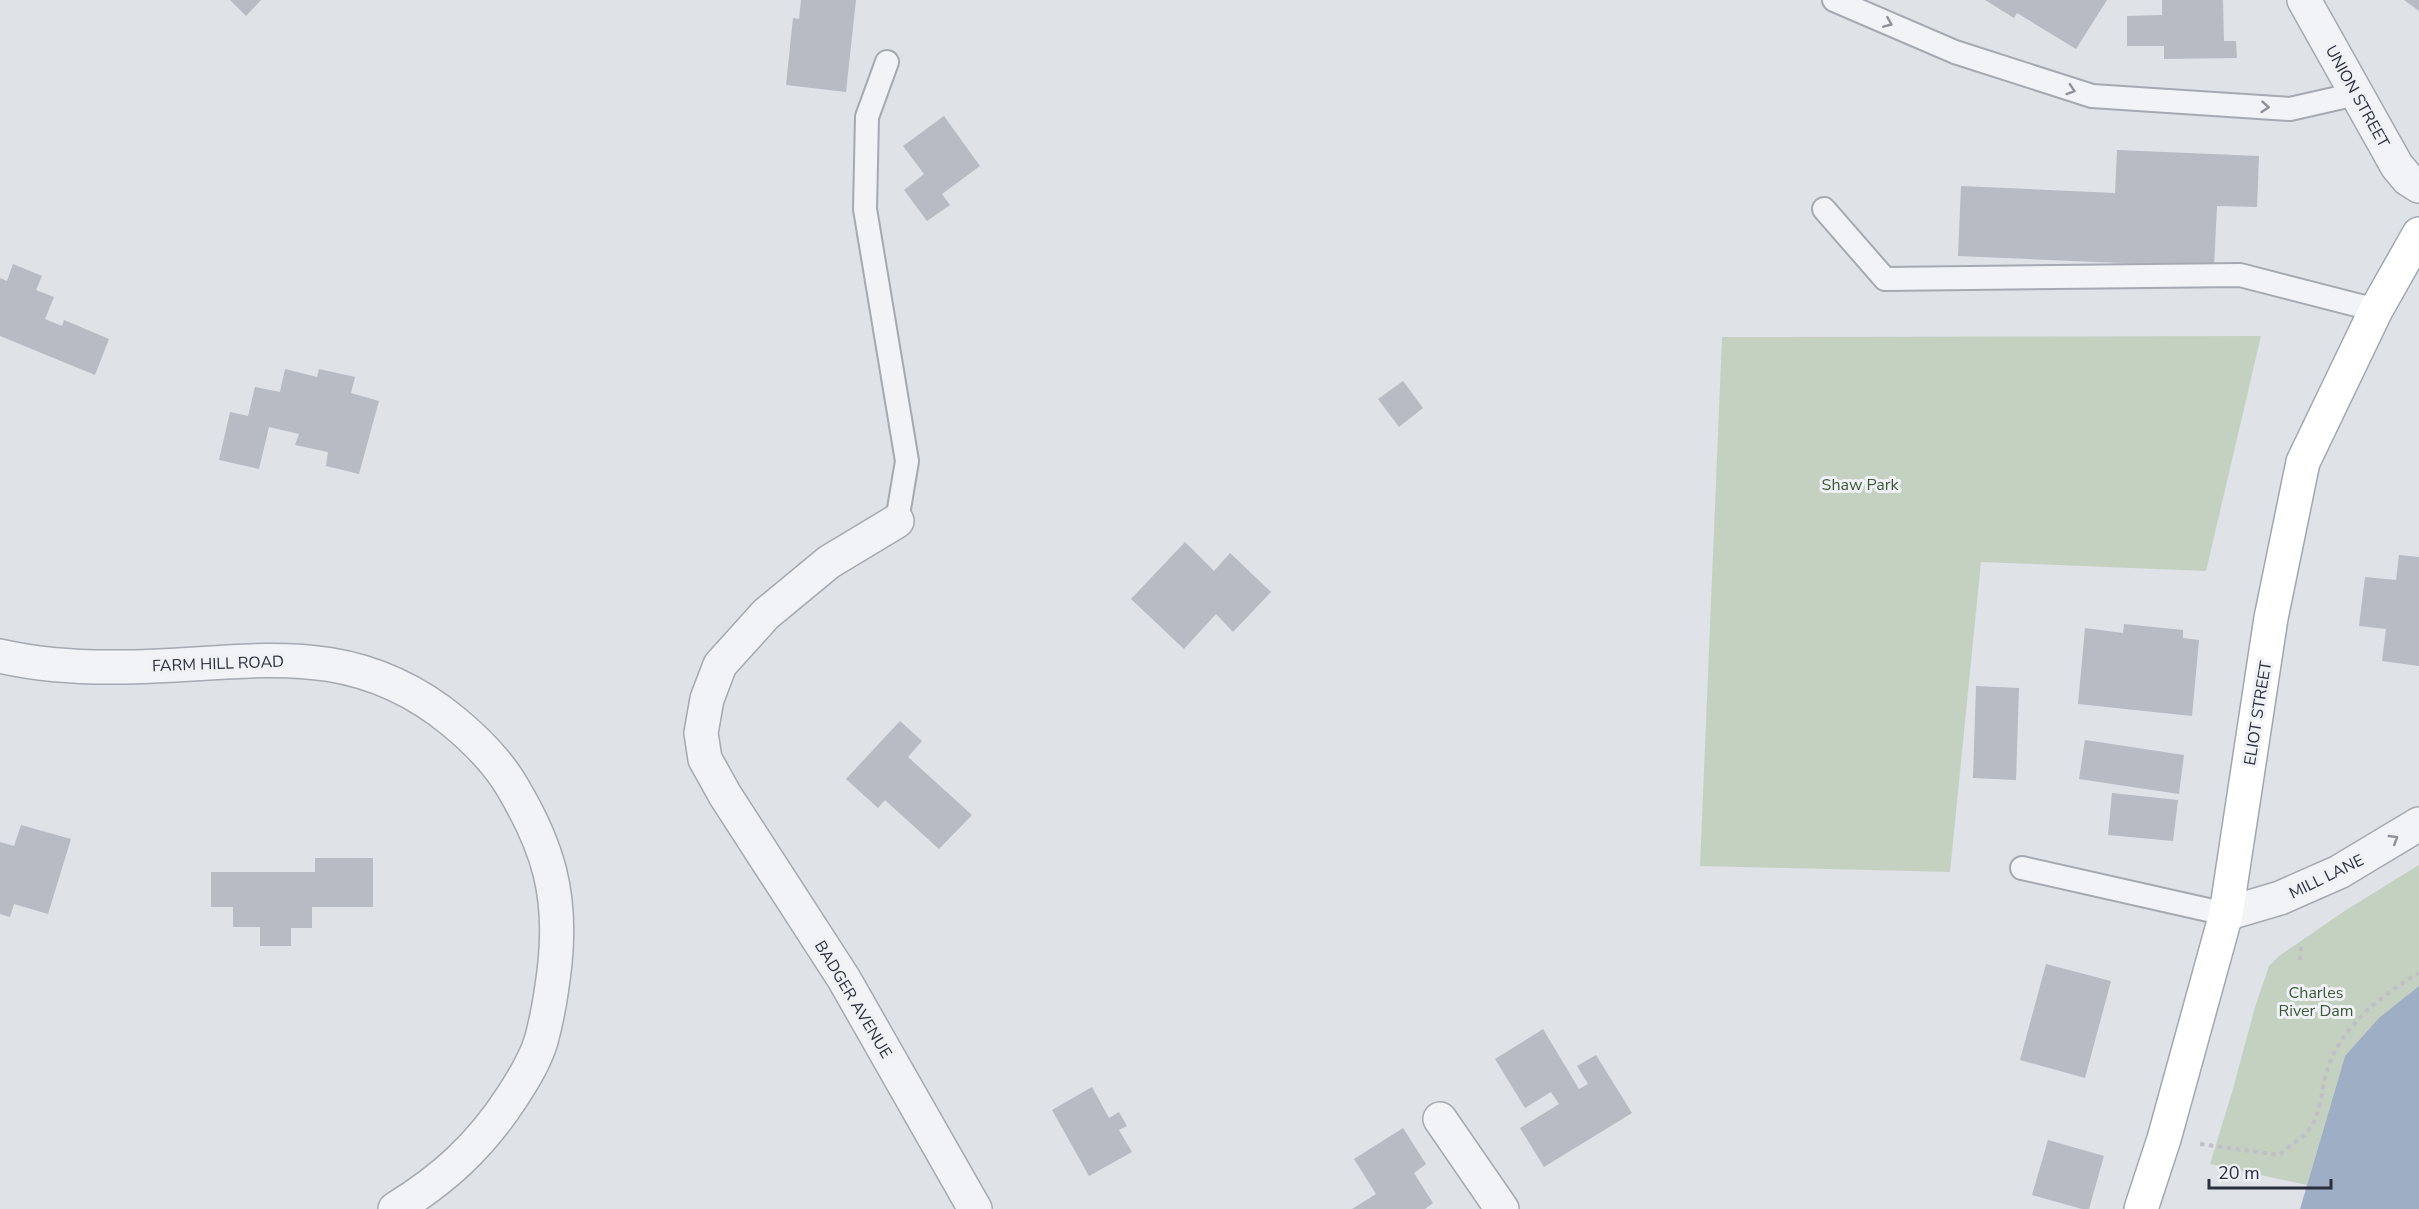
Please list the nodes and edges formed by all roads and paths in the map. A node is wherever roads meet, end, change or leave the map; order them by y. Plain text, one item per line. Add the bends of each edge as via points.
1 (1834, 0) edge
2 (2304, 0) edge
3 (887, 62) dead end
4 (2356, 94) junction
5 (2419, 186) edge
6 (1824, 209) dead end
7 (2419, 234) edge
8 (2376, 310) junction
9 (897, 521) joint
10 (0, 656) edge
11 (2419, 824) edge
12 (2022, 868) dead end
13 (2226, 914) junction
14 (2301, 944) dead end
15 (2301, 960) dead end
16 (2419, 974) edge
17 (1440, 1119) dead end
18 (2164, 1139) junction
19 (395, 1209) edge
20 (975, 1209) edge
21 (1502, 1209) edge
22 (2141, 1209) edge

1 -> 4 lane via 1955,52 2092,96 2289,109
2 - 4 street, UNION STREET
3 - 9 lane via 867,117 865,209 907,460
4 - 5 street, UNION STREET via 2397,166
6 - 8 lane via 1885,279 2240,275
7 - 8 main road, ELIOT STREET
8 - 13 main road, ELIOT STREET via 2303,462 2271,618
9 - 20 street, BADGER AVENUE via 837,557 766,614 720,665 707,699 701,733 705,759 725,795 844,979
10 - 19 street, FARM HILL ROAD via 110,668 252,659 300,660 348,668 389,680 438,708 475,739 506,776 546,853 555,898 552,994 540,1044 522,1082 474,1148 443,1177
13 -> 11 street, MILL LANE via 2280,898 2339,872
12 - 13 lane
13 - 18 main road, ELIOT STREET
14 - 15 path
16 - 18 path via 2367,1010 2342,1040 2329,1064 2309,1130 2279,1155
17 - 21 street
18 - 22 main road, ELIOT STREET

